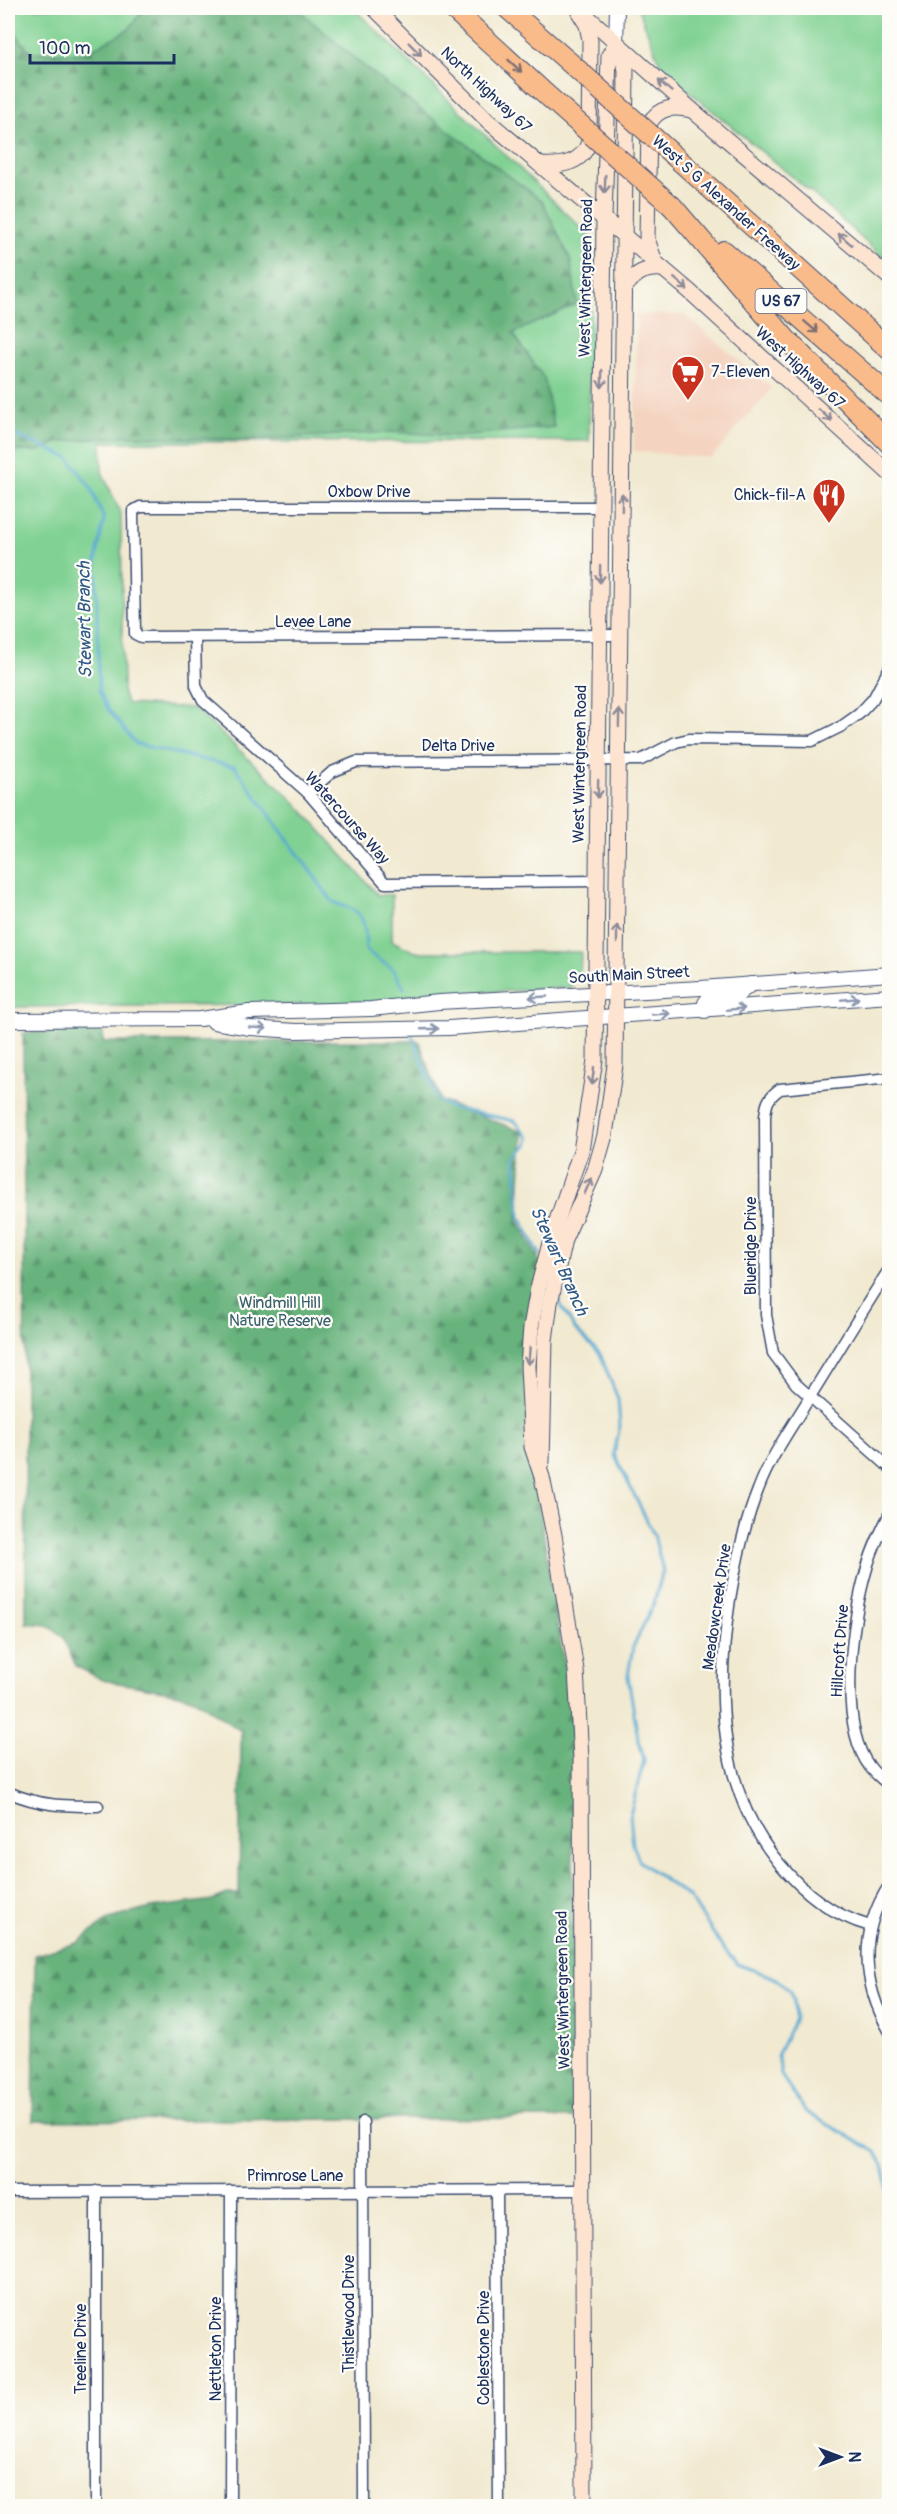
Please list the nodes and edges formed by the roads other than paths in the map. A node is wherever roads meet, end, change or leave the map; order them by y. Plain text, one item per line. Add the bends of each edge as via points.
1 (374, 8) edge
2 (443, 8) edge
3 (452, 8) edge
4 (507, 8) edge
5 (515, 8) edge
6 (577, 8) edge
7 (617, 8) edge
8 (480, 34) junction
9 (543, 39) junction
10 (616, 44) junction
11 (692, 110) junction
12 (541, 165) junction
13 (672, 206) junction
14 (604, 219) junction
15 (624, 235) junction
16 (658, 265) junction
17 (890, 278) edge
18 (624, 288) junction
19 (890, 350) edge
20 (890, 396) edge
21 (602, 428) junction
22 (622, 428) junction
23 (890, 444) edge
24 (890, 474) edge
25 (601, 507) junction
26 (137, 508) joint
27 (620, 636) junction
28 (195, 637) junction
29 (599, 637) junction
30 (890, 667) edge
31 (619, 760) junction
32 (598, 761) junction
33 (308, 793) junction
34 (597, 882) junction
35 (890, 974) edge
36 (810, 980) junction
37 (751, 984) junction
38 (617, 992) junction
39 (596, 993) junction
40 (890, 996) edge
41 (811, 1003) junction
42 (371, 1009) junction
43 (705, 1011) junction
44 (616, 1016) junction
45 (595, 1018) junction
46 (200, 1019) junction
47 (8, 1020) edge
48 (371, 1031) junction
49 (890, 1078) edge
50 (559, 1234) junction
51 (890, 1268) edge
52 (810, 1398) junction
53 (890, 1468) edge
54 (542, 1476) junction
55 (890, 1513) edge
56 (890, 1786) edge
57 (8, 1792) edge
58 (98, 1806) dead end
59 (890, 1884) edge
60 (870, 1926) junction
61 (890, 2032) edge
62 (363, 2122) dead end
63 (364, 2190) junction
64 (497, 2190) junction
65 (583, 2190) junction
66 (96, 2191) junction
67 (231, 2191) junction
68 (8, 2192) edge
69 (96, 2506) edge
70 (230, 2506) edge
71 (364, 2506) edge
72 (499, 2506) edge
73 (584, 2506) edge

1 -> 12 main road, North Highway 67 via 488,121
2 - 8 highway
3 - 8 highway, US 67
4 - 9 highway, US 67
5 - 9 highway
6 - 10 main road
6 - 12 main road via 590,40 589,142 579,158 564,166
7 - 10 street
8 -> 13 highway, US 67, bridge
9 - 19 highway, West S G Alexander Freeway / US 67, bridge
11 -> 10 main road
10 -> 14 main road, West Wintergreen Road via 609,55
10 - 15 main road, West Wintergreen Road via 626,69
11 - 16 main road via 666,108 649,124 647,239
17 -> 11 main road
12 - 14 main road, North Highway 67
13 -> 20 highway, US 67
13 - 23 highway via 786,339
14 - 15 main road, West Highway 67
14 -> 21 main road, West Wintergreen Road
15 - 16 main road, West Highway 67
15 - 18 main road, West Wintergreen Road
16 - 18 main road via 639,272
16 -> 24 main road, West Highway 67
18 - 22 main road, West Wintergreen Road
21 - 22 main road
21 - 25 main road, West Wintergreen Road
27 -> 22 main road, West Wintergreen Road
25 - 26 street, Oxbow Drive
25 -> 29 main road, West Wintergreen Road
26 - 28 street, Levee Lane via 133,512 135,634
27 - 29 street, Levee Lane
31 -> 27 main road, West Wintergreen Road
28 - 29 street, Levee Lane
28 - 33 street, Watercourse Way via 196,686 203,700
29 - 32 main road, West Wintergreen Road
30 - 31 street, Delta Drive via 873,699 859,714 812,741 689,739 676,741 641,760
31 - 32 street, Delta Drive
38 -> 31 main road, West Wintergreen Road
32 - 33 street, Delta Drive via 356,762 332,772
32 -> 34 main road, West Wintergreen Road
33 - 34 street, Watercourse Way via 385,883
34 - 39 main road, West Wintergreen Road
35 - 36 street, South Main Street
36 - 37 street, South Main Street
36 - 41 street
37 - 38 street, South Main Street
37 - 43 street via 735,997 708,999
38 - 39 street, South Main Street
38 - 44 main road, West Wintergreen Road
39 -> 42 street, South Main Street
39 - 45 main road, West Wintergreen Road
41 -> 40 street
43 -> 41 street
42 - 46 street, South Main Street via 249,1012
42 - 48 street
44 -> 43 street
44 - 45 street
50 -> 44 main road, West Wintergreen Road via 595,1170 605,1136 615,1065
48 -> 45 street
45 -> 50 main road, West Wintergreen Road via 595,1060 587,1117
46 - 47 street
46 -> 48 street via 250,1028
49 - 52 street, Blueridge Drive via 780,1089 766,1104 768,1337 783,1368
50 - 54 main road, West Wintergreen Road via 545,1340
50 -> 54 main road, West Wintergreen Road via 537,1299 528,1366 532,1448
51 - 52 street, Meadowcreek Drive
52 - 53 street, Blueridge Drive
52 - 60 street, Meadowcreek Drive via 779,1444 747,1519 728,1613 722,1708 734,1780 761,1840 789,1875 823,1905
54 - 65 main road, West Wintergreen Road via 576,1670 580,1737
55 - 56 street, Hillcroft Drive via 867,1567 859,1598 851,1680 851,1709 860,1748 869,1766
57 - 58 street via 52,1806
59 - 60 street via 879,1900
60 - 61 street via 867,1970 877,2009
62 - 63 street, Thistlewood Drive
63 - 64 street, Primrose Lane
63 - 67 street, Primrose Lane
63 - 71 street, Thistlewood Drive
64 - 65 street, Primrose Lane
64 - 72 street, Coblestone Drive
65 - 73 main road, West Wintergreen Road
66 - 67 street, Primrose Lane
66 - 68 street, Primrose Lane
66 - 69 street, Treeline Drive
67 - 70 street, Nettleton Drive

